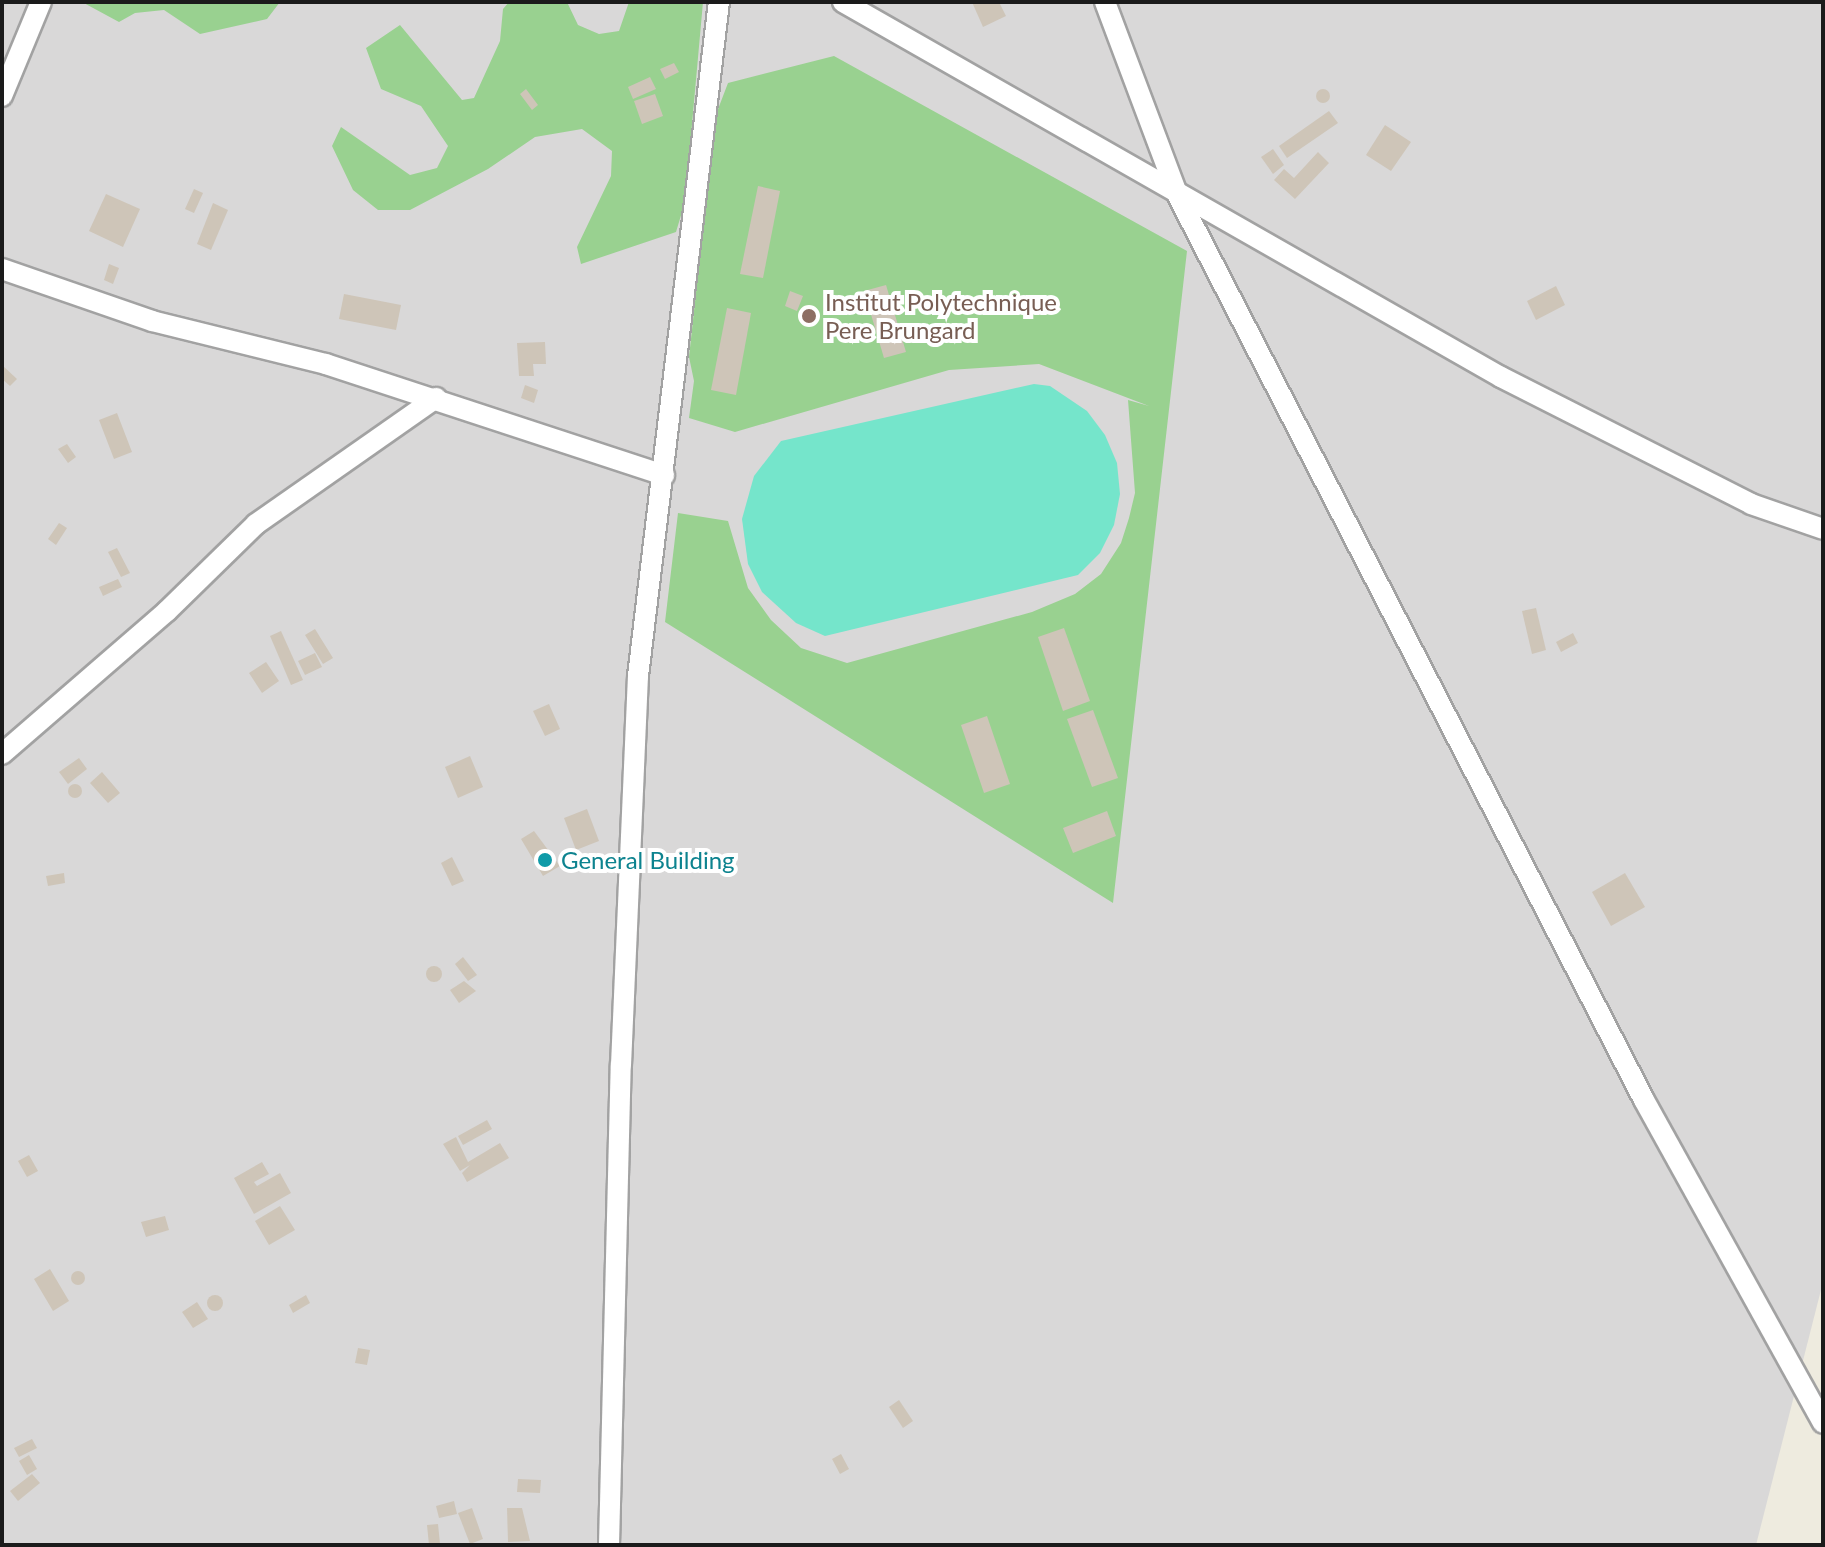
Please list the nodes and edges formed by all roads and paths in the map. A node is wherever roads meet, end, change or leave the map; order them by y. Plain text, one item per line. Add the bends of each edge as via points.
1 (41, 2) edge
2 (719, 2) edge
3 (843, 2) edge
4 (1105, 2) edge
5 (2, 96) edge
6 (1177, 194) junction
7 (2, 269) edge
8 (436, 398) junction
9 (664, 475) junction
10 (1823, 529) edge
11 (2, 754) edge
12 (1823, 1423) edge
13 (609, 1545) edge

1 - 5 street
2 - 9 street
3 - 6 street
4 - 6 street
6 - 10 street via 1515,385 1751,504
6 - 12 street via 1644,1100
7 - 8 street via 152,321 326,364
8 - 9 street
8 - 11 street via 256,524 167,611
9 - 13 street via 638,676 621,1065

